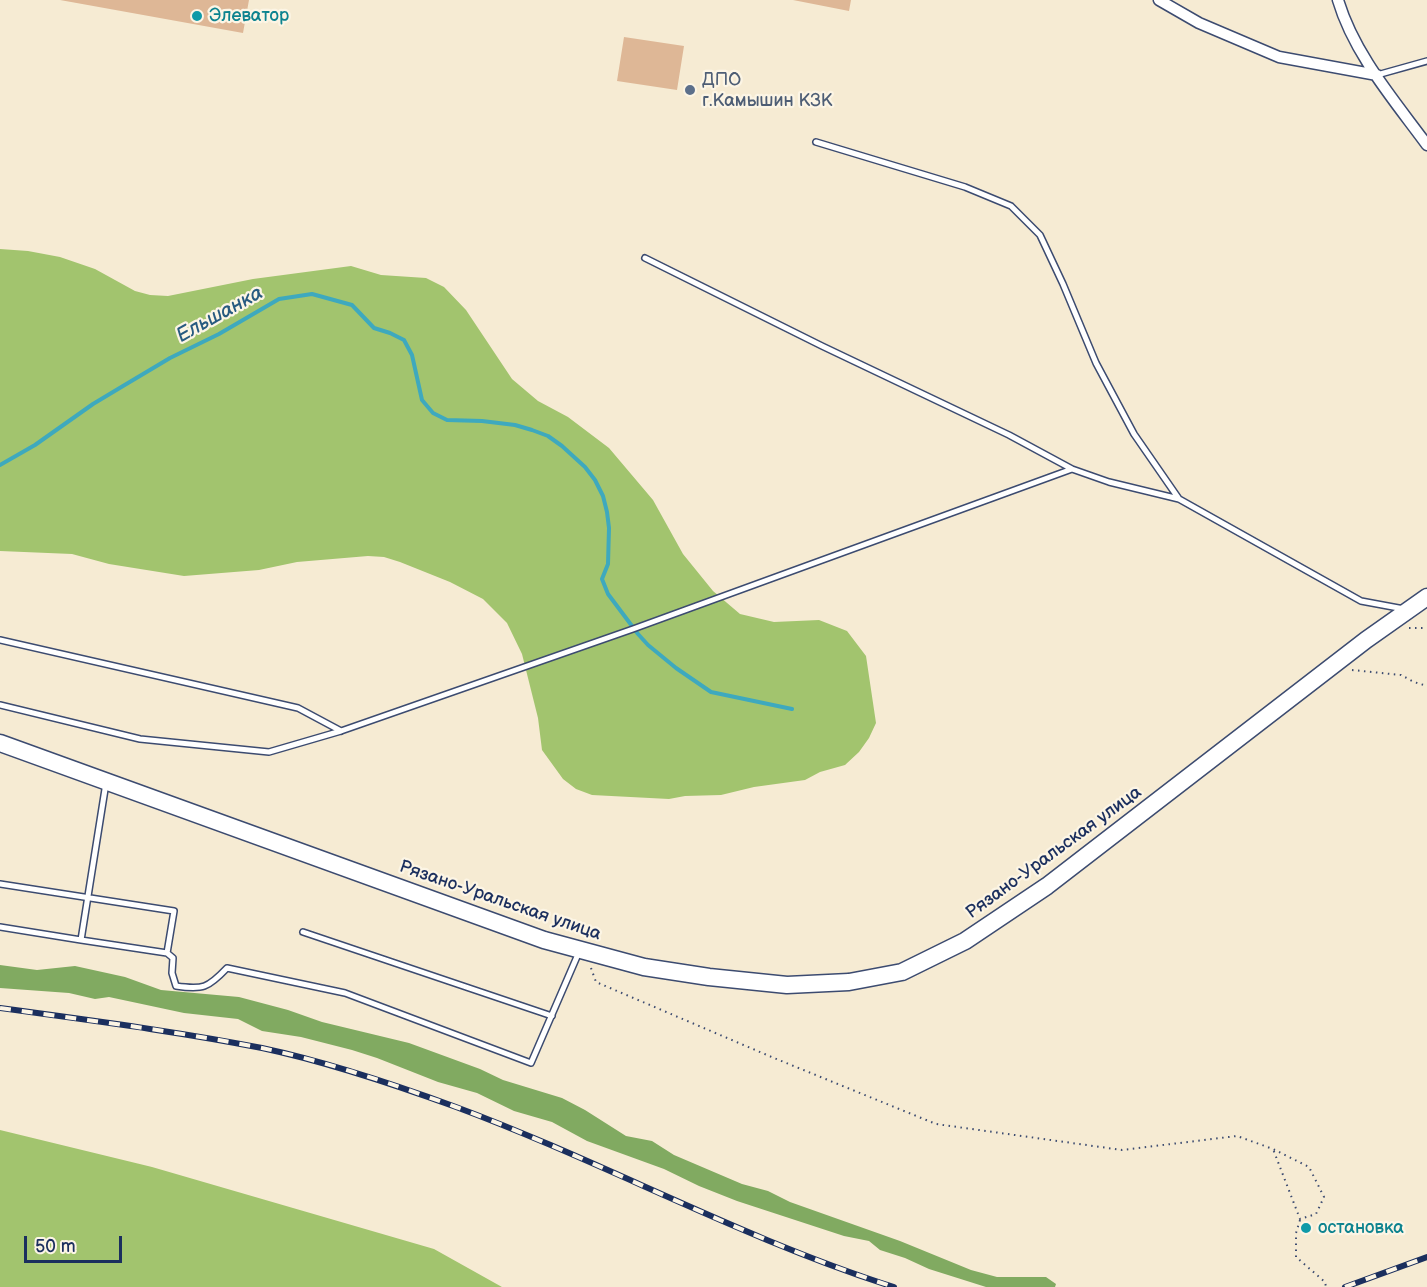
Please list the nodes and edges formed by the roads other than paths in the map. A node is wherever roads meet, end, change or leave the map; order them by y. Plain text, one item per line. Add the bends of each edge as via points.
1 (1159, 0) edge
2 (1338, 0) edge
3 (1427, 61) edge
4 (1377, 75) junction
5 (816, 142) dead end
6 (1427, 145) edge
7 (645, 258) dead end
8 (1072, 469) junction
9 (1179, 499) junction
10 (1427, 597) edge
11 (1408, 610) junction
12 (0, 640) edge
13 (0, 705) edge
14 (341, 731) junction
15 (0, 743) edge
16 (106, 781) junction
17 (0, 884) edge
18 (87, 898) junction
19 (0, 927) edge
20 (303, 932) dead end
21 (81, 940) junction
22 (582, 951) junction
23 (167, 953) junction
24 (552, 1016) junction

1 - 4 street via 1199,23 1279,57
2 - 4 street via 1345,24
3 - 4 lane
4 - 6 street
5 - 9 lane via 965,187 1011,206 1040,235 1096,363 1134,434
7 - 8 lane
8 - 9 lane
8 - 14 lane
9 - 11 lane via 1361,601
10 - 11 main road, Рязано-Уральская улица
11 - 22 main road, Рязано-Уральская улица via 1047,886 965,941 902,972 849,982 787,985 644,968
12 - 14 lane via 297,708
13 - 14 lane via 140,739 269,752
15 - 16 main road, Рязано-Уральская улица
16 - 18 lane
16 - 22 main road, Рязано-Уральская улица
17 - 18 lane
18 - 21 lane
18 - 23 lane via 174,911
19 - 21 lane
20 - 24 lane
21 - 23 lane
22 - 24 lane
23 - 24 lane via 173,958 176,986 197,989 215,981 227,968 345,993 531,1062

